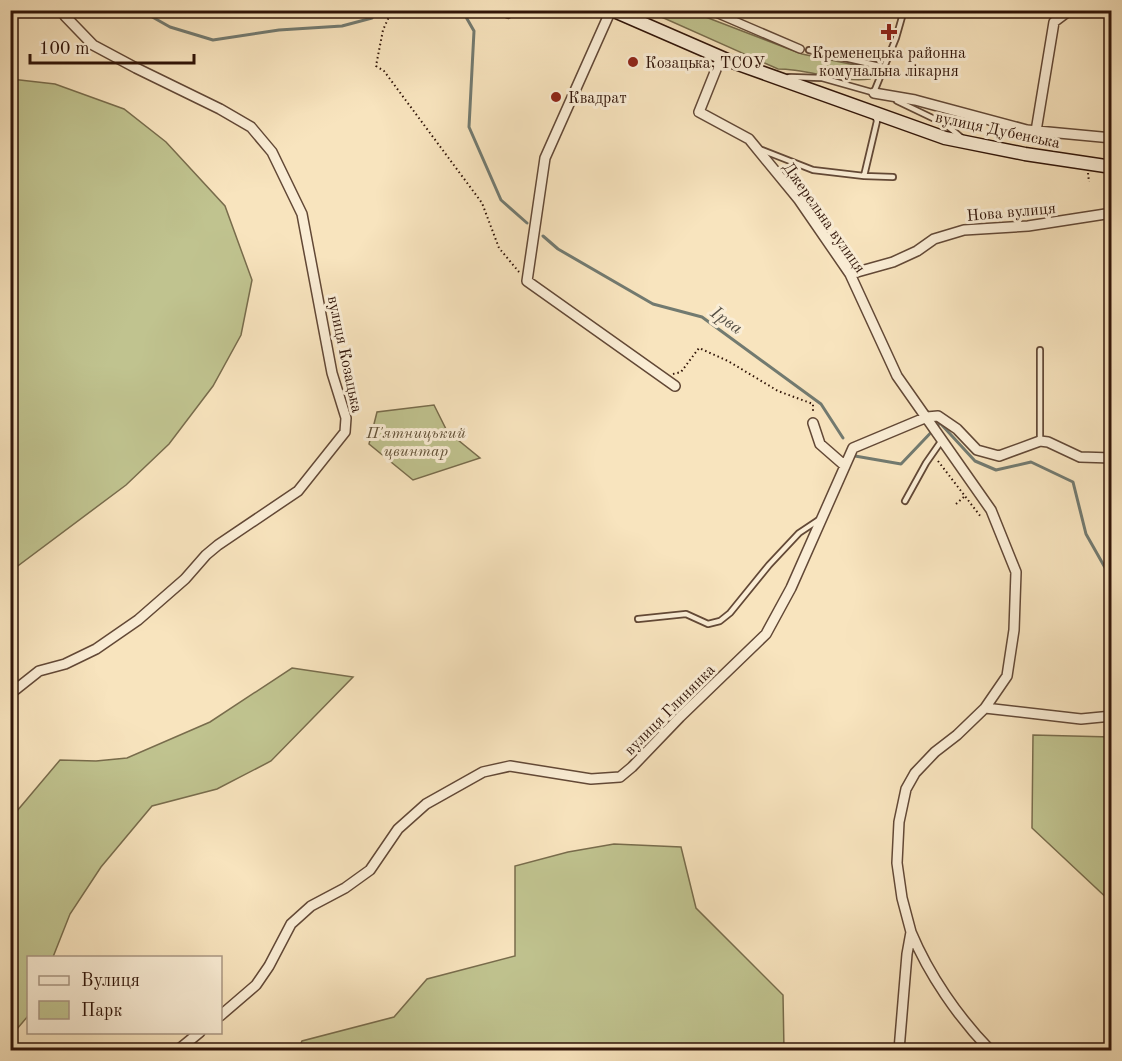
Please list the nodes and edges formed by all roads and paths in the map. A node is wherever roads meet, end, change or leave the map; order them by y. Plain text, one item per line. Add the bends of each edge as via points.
1 (64, 10) edge
2 (392, 10) edge
3 (496, 10) edge
4 (510, 10) edge
5 (612, 10) edge
6 (709, 10) edge
7 (904, 10) edge
8 (1070, 10) edge
9 (800, 49) dead end
10 (809, 50) dead end
11 (721, 57) junction
12 (884, 67) junction
13 (774, 77) junction
14 (874, 93) junction
15 (874, 113) junction
16 (1036, 131) junction
17 (1112, 138) edge
18 (968, 143) junction
19 (758, 149) junction
20 (1112, 166) edge
21 (1088, 170) dead end
22 (864, 176) junction
23 (893, 177) dead end
24 (1089, 182) dead end
25 (1112, 213) edge
26 (850, 274) junction
27 (527, 281) junction
28 (1040, 350) dead end
29 (662, 376) junction
30 (675, 386) dead end
31 (928, 420) junction
32 (813, 423) joint
33 (939, 436) junction
34 (1040, 441) junction
35 (933, 454) junction
36 (1112, 458) edge
37 (844, 465) junction
38 (965, 496) junction
39 (905, 501) dead end
40 (956, 504) dead end
41 (981, 517) dead end
42 (822, 518) junction
43 (638, 619) dead end
44 (10, 694) edge
45 (985, 708) junction
46 (1112, 716) edge
47 (911, 932) junction
48 (222, 1014) edge
49 (198, 1034) edge
50 (178, 1050) edge
51 (899, 1050) edge
52 (990, 1050) edge

1 - 44 street, вулиця Козацька via 65,16 93,45 251,127 272,152 302,214 332,373 346,418 345,432 298,491 218,545 129,626 96,649 39,671
2 - 27 path via 382,30 376,66 384,71 482,203 499,248
3 - 4 lane via 508,15
5 - 11 main road, вулиця Дубенська
5 - 27 street via 545,158
6 - 9 street
7 - 12 lane
8 - 16 street via 1054,22
10 - 12 lane
11 - 13 main road, вулиця Дубенська
11 - 19 street, Джерельна вулиця via 699,112 749,138
12 - 14 lane
13 - 14 lane via 822,78
13 - 15 main road, вулиця Дубенська
14 - 16 street
14 - 18 lane via 945,124
15 - 18 main road, вулиця Дубенська
15 - 22 lane via 877,121
16 - 17 street
18 - 20 main road, вулиця Дубенська
19 - 22 lane via 813,170
19 - 26 street, Джерельна вулиця
21 - 24 path
22 - 23 lane
25 - 26 street, Нова вулиця via 1028,226 964,230 934,239 893,262
26 - 31 street, Джерельна вулиця via 897,376
27 - 29 street
28 - 34 lane
29 - 30 street
29 - 32 path via 681,372 699,348 778,391 813,404
31 - 33 street, Джерельна вулиця
31 - 34 street via 938,416 977,450 999,456
31 - 37 street, вулиця Глинянка via 853,448
32 - 37 street via 820,444
33 - 35 lane
33 - 45 street, Джерельна вулиця via 991,510 1016,572 1014,630 1007,676
34 - 36 street via 1080,457
35 - 38 path
35 - 39 lane
37 - 42 street, вулиця Глинянка
38 - 40 path
38 - 41 path
42 - 43 lane via 799,533 720,621 708,624 686,614
42 - 48 street, вулиця Глинянка via 766,633 620,777 591,779 510,766 483,772 426,804 398,830 370,870 311,906 291,924 256,985
45 - 46 street via 1080,719
45 - 47 street, Джерельна вулиця via 935,752 906,789 897,863
47 - 51 street
47 - 52 street via 959,1013
49 - 50 street

